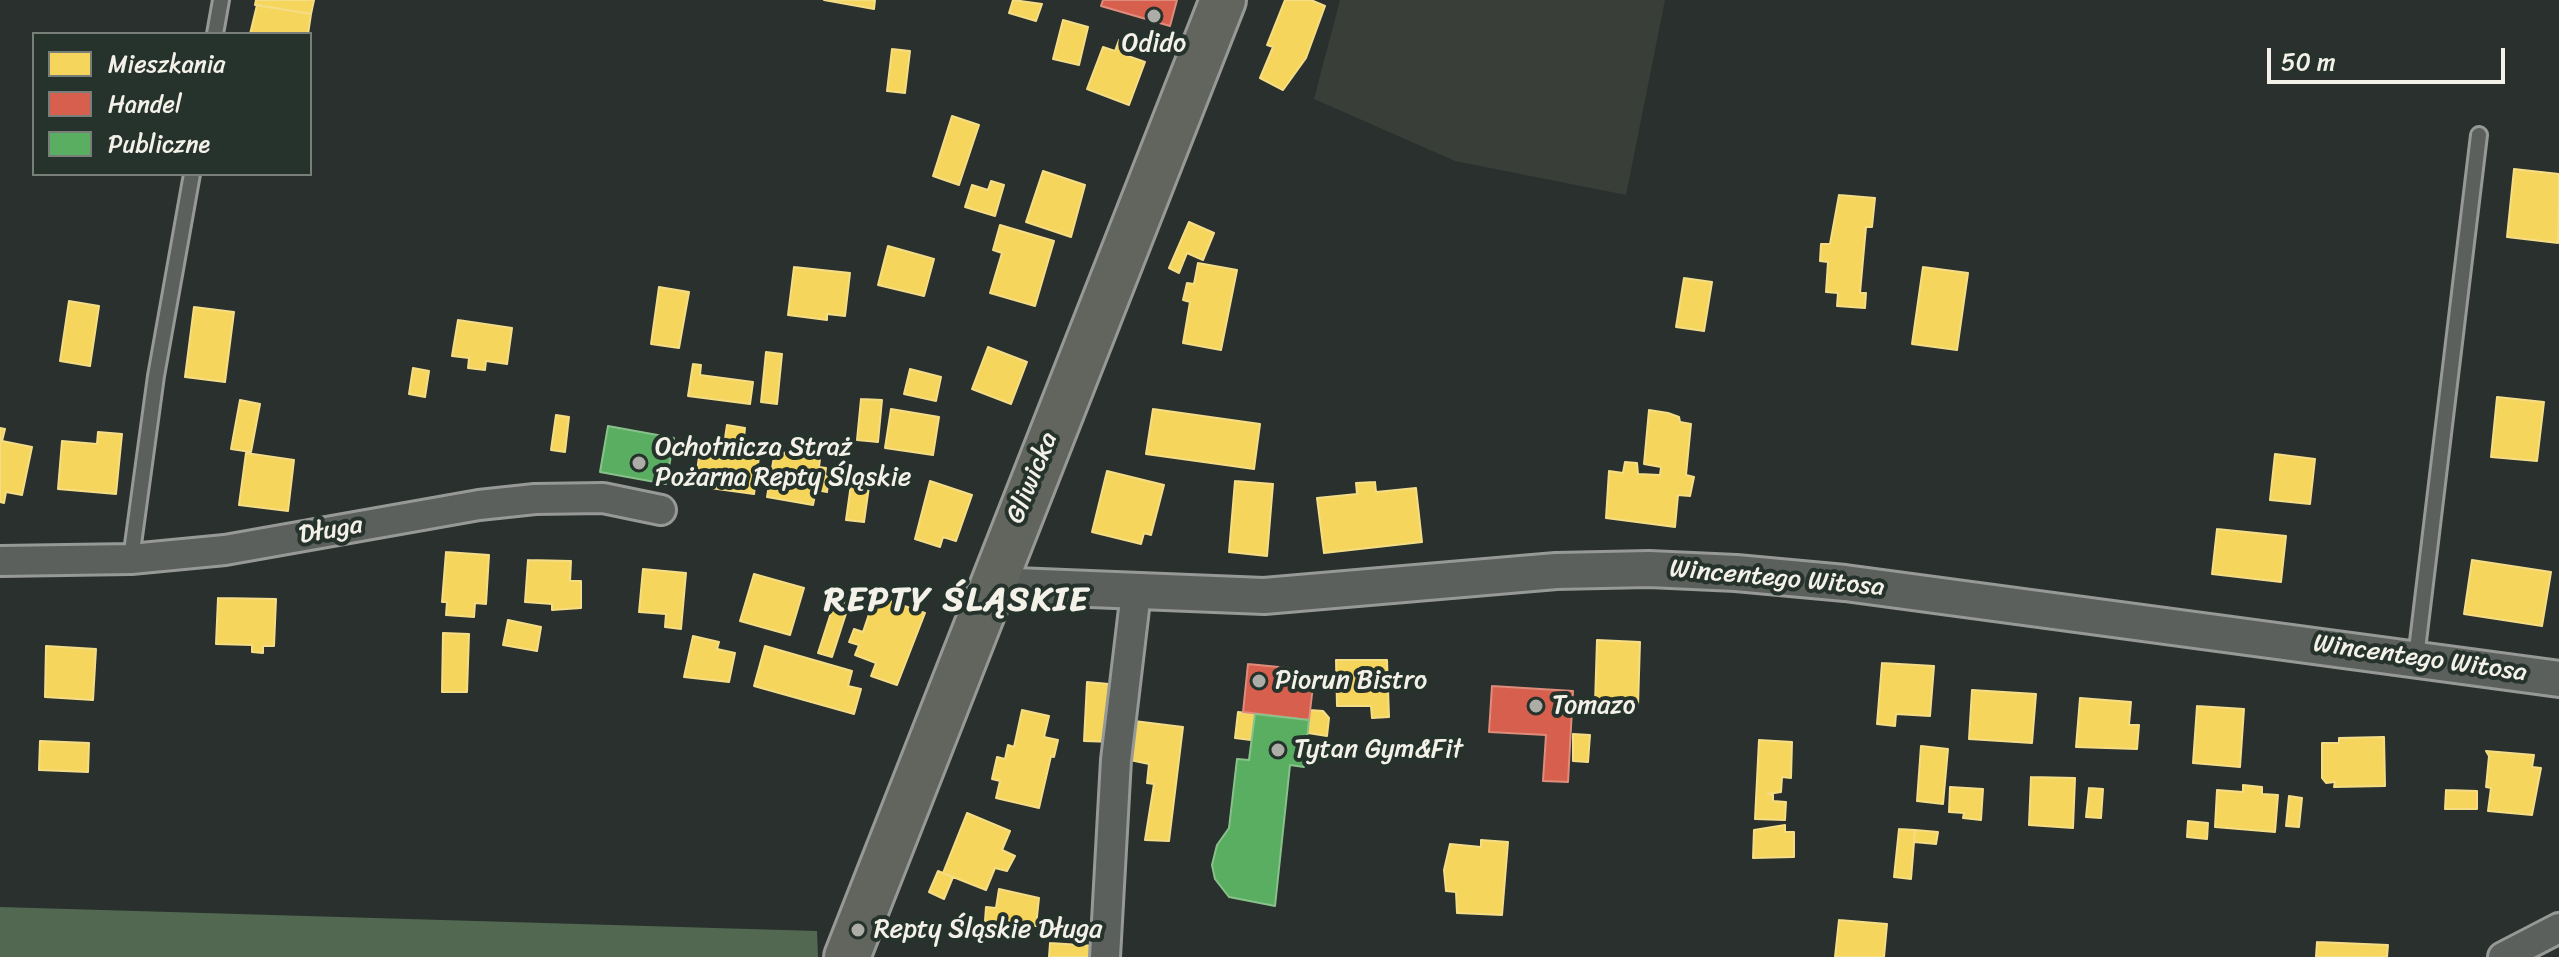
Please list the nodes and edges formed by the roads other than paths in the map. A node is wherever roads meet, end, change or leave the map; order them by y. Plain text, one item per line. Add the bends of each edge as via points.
1 (221, 0) edge
2 (1223, 0) edge
3 (215, 32) edge
4 (2479, 135) dead end
5 (192, 176) edge
6 (661, 510) dead end
7 (131, 559) junction
8 (0, 561) edge
9 (991, 585) junction
10 (1136, 592) junction
11 (2416, 658) junction
12 (2559, 679) edge
13 (2559, 928) edge
14 (847, 957) edge
15 (1105, 957) edge
16 (2503, 957) edge

1 - 3 lane
2 - 9 main road, Gliwicka
4 - 11 lane
5 - 7 lane
6 - 7 street, Długa via 603,498 535,499 225,550
7 - 8 street, Długa
9 - 10 street, Wincentego Witosa
9 - 14 main road, Gliwicka
10 - 11 street, Wincentego Witosa via 1264,596 1556,571 1721,572 1845,583
10 - 15 street via 1116,760
11 - 12 street, Wincentego Witosa
13 - 16 street

